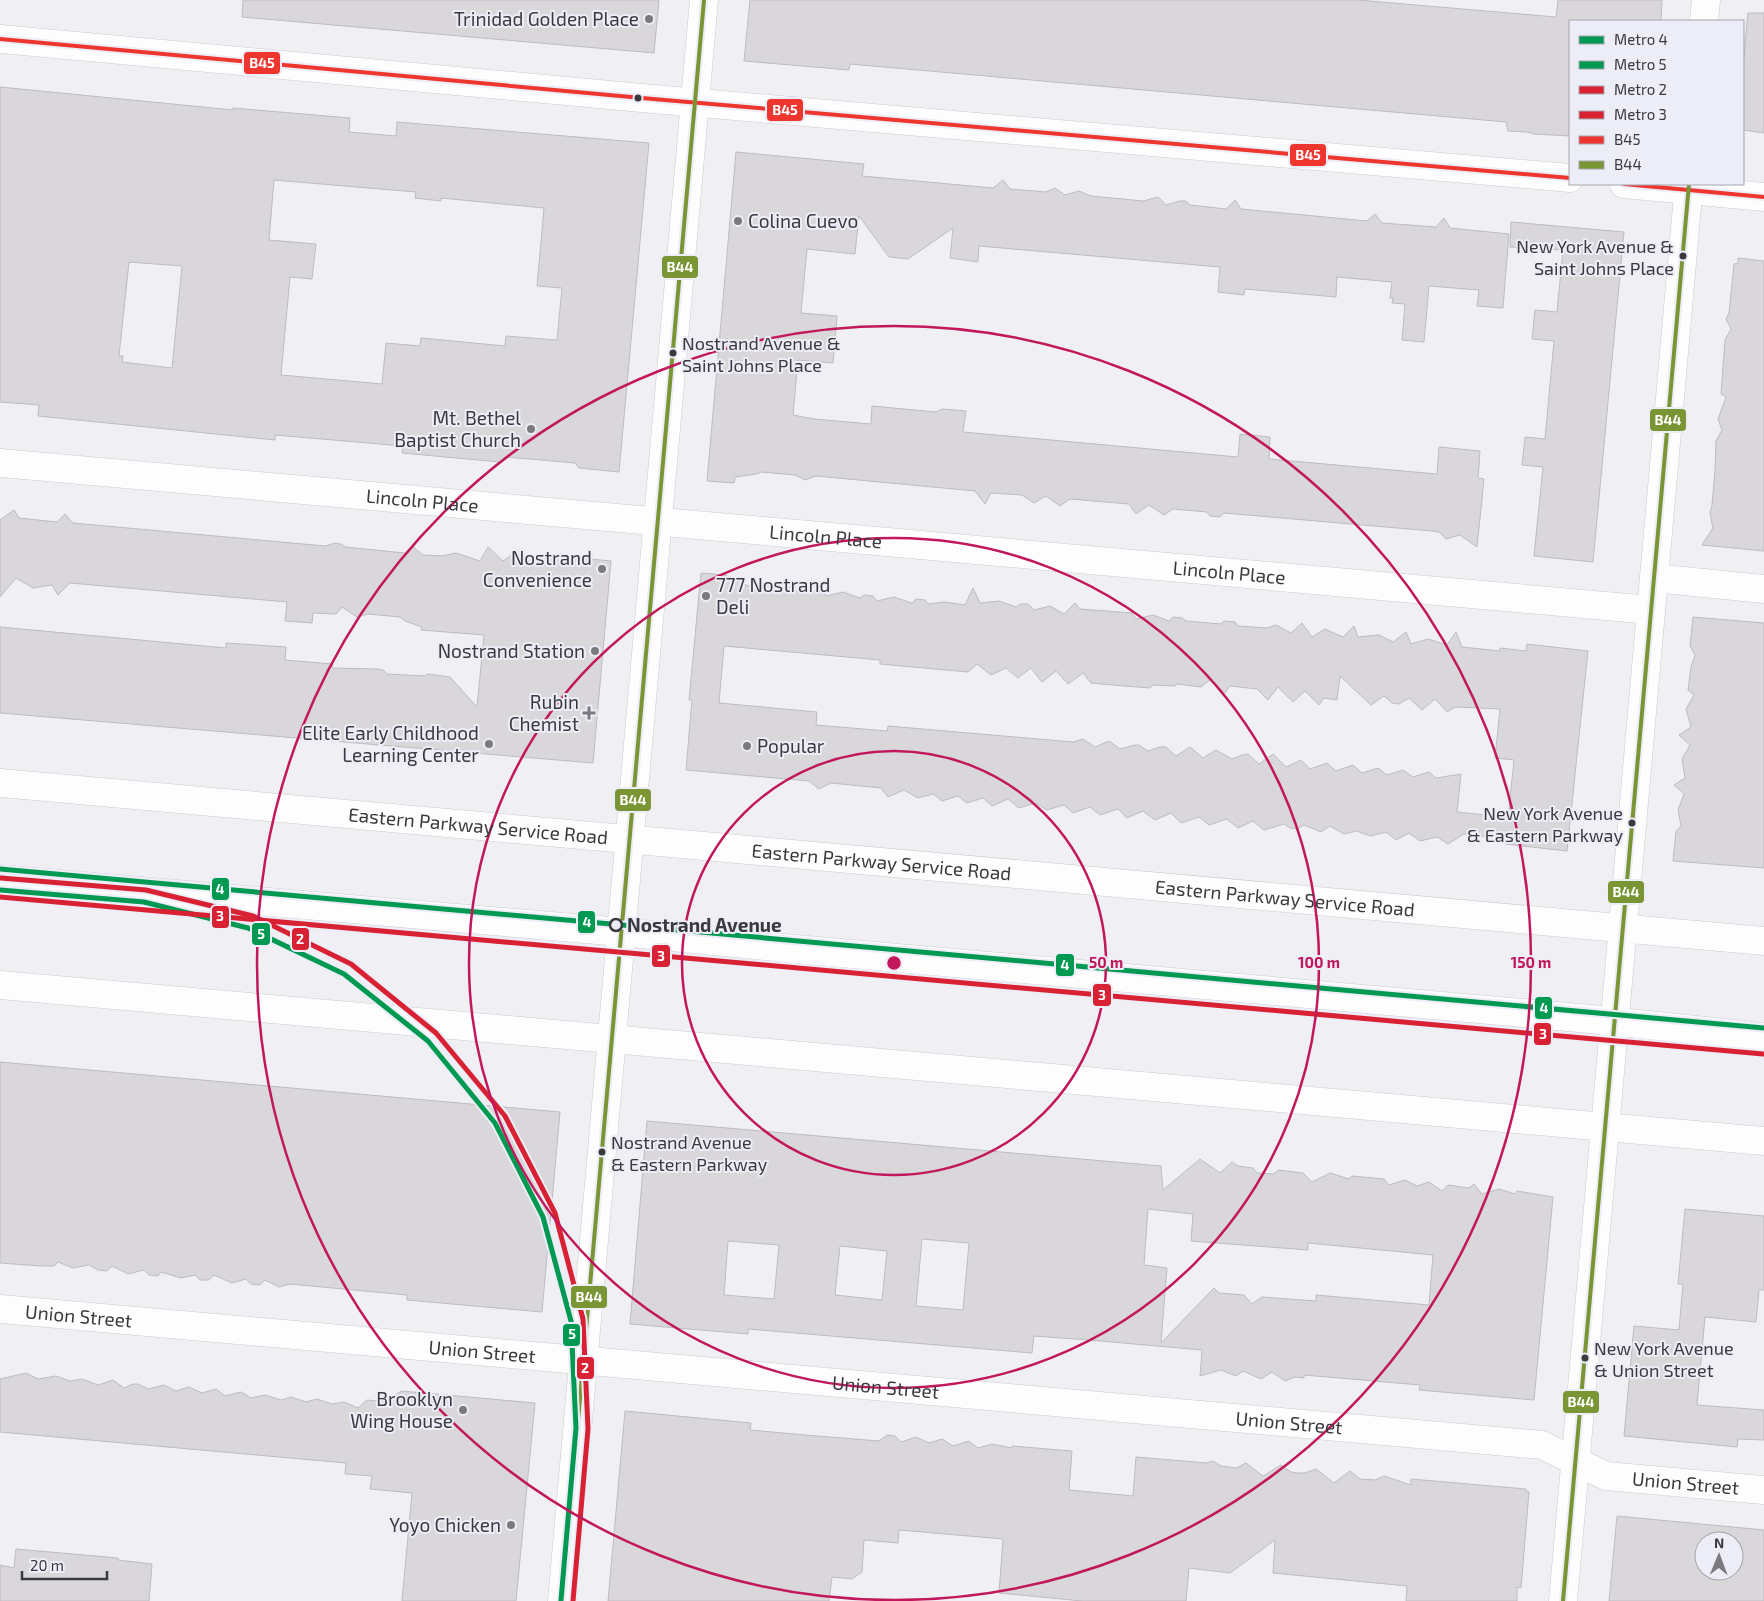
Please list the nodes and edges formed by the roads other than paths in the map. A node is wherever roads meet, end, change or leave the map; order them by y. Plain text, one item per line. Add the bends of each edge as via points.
1 (704, 0) edge
2 (1706, 0) edge
3 (1704, 20) edge
4 (0, 39) edge
5 (696, 102) junction
6 (1569, 178) edge
7 (1646, 185) edge
8 (1689, 187) edge
9 (1764, 197) edge
10 (0, 463) edge
11 (658, 521) junction
12 (1654, 578) junction
13 (1764, 589) edge
14 (1651, 610) junction
15 (0, 783) edge
16 (630, 838) junction
17 (0, 878) edge
18 (1623, 928) junction
19 (621, 932) junction
20 (1764, 941) edge
21 (0, 985) edge
22 (1615, 1022) junction
23 (1764, 1037) edge
24 (612, 1039) junction
25 (1605, 1127) junction
26 (1764, 1141) edge
27 (0, 1309) edge
28 (584, 1361) junction
29 (1576, 1460) junction
30 (1764, 1490) edge
31 (562, 1601) edge
32 (1563, 1601) edge

1 - 5 street
2 - 3 street
4 - 5 street
5 - 6 street
5 - 11 street
7 - 8 street
8 - 9 street
8 - 12 street
10 - 11 street, Lincoln Place
11 - 14 street, Lincoln Place
11 - 16 street
12 - 13 street
12 - 14 street
14 - 18 street
15 - 16 street, Eastern Parkway Service Road
16 - 18 street, Eastern Parkway Service Road
16 - 19 street
17 - 19 street
18 - 20 street, Eastern Parkway Service Road
18 - 22 street
19 - 22 street
19 - 24 street
21 - 24 street
22 - 23 street
22 - 25 street
24 - 25 street
24 - 28 street
25 - 26 street
25 - 29 street
27 - 28 street, Union Street
28 - 29 street, Union Street via 1542,1445
28 - 31 street
29 - 30 street, Union Street via 1606,1476
29 - 32 street

